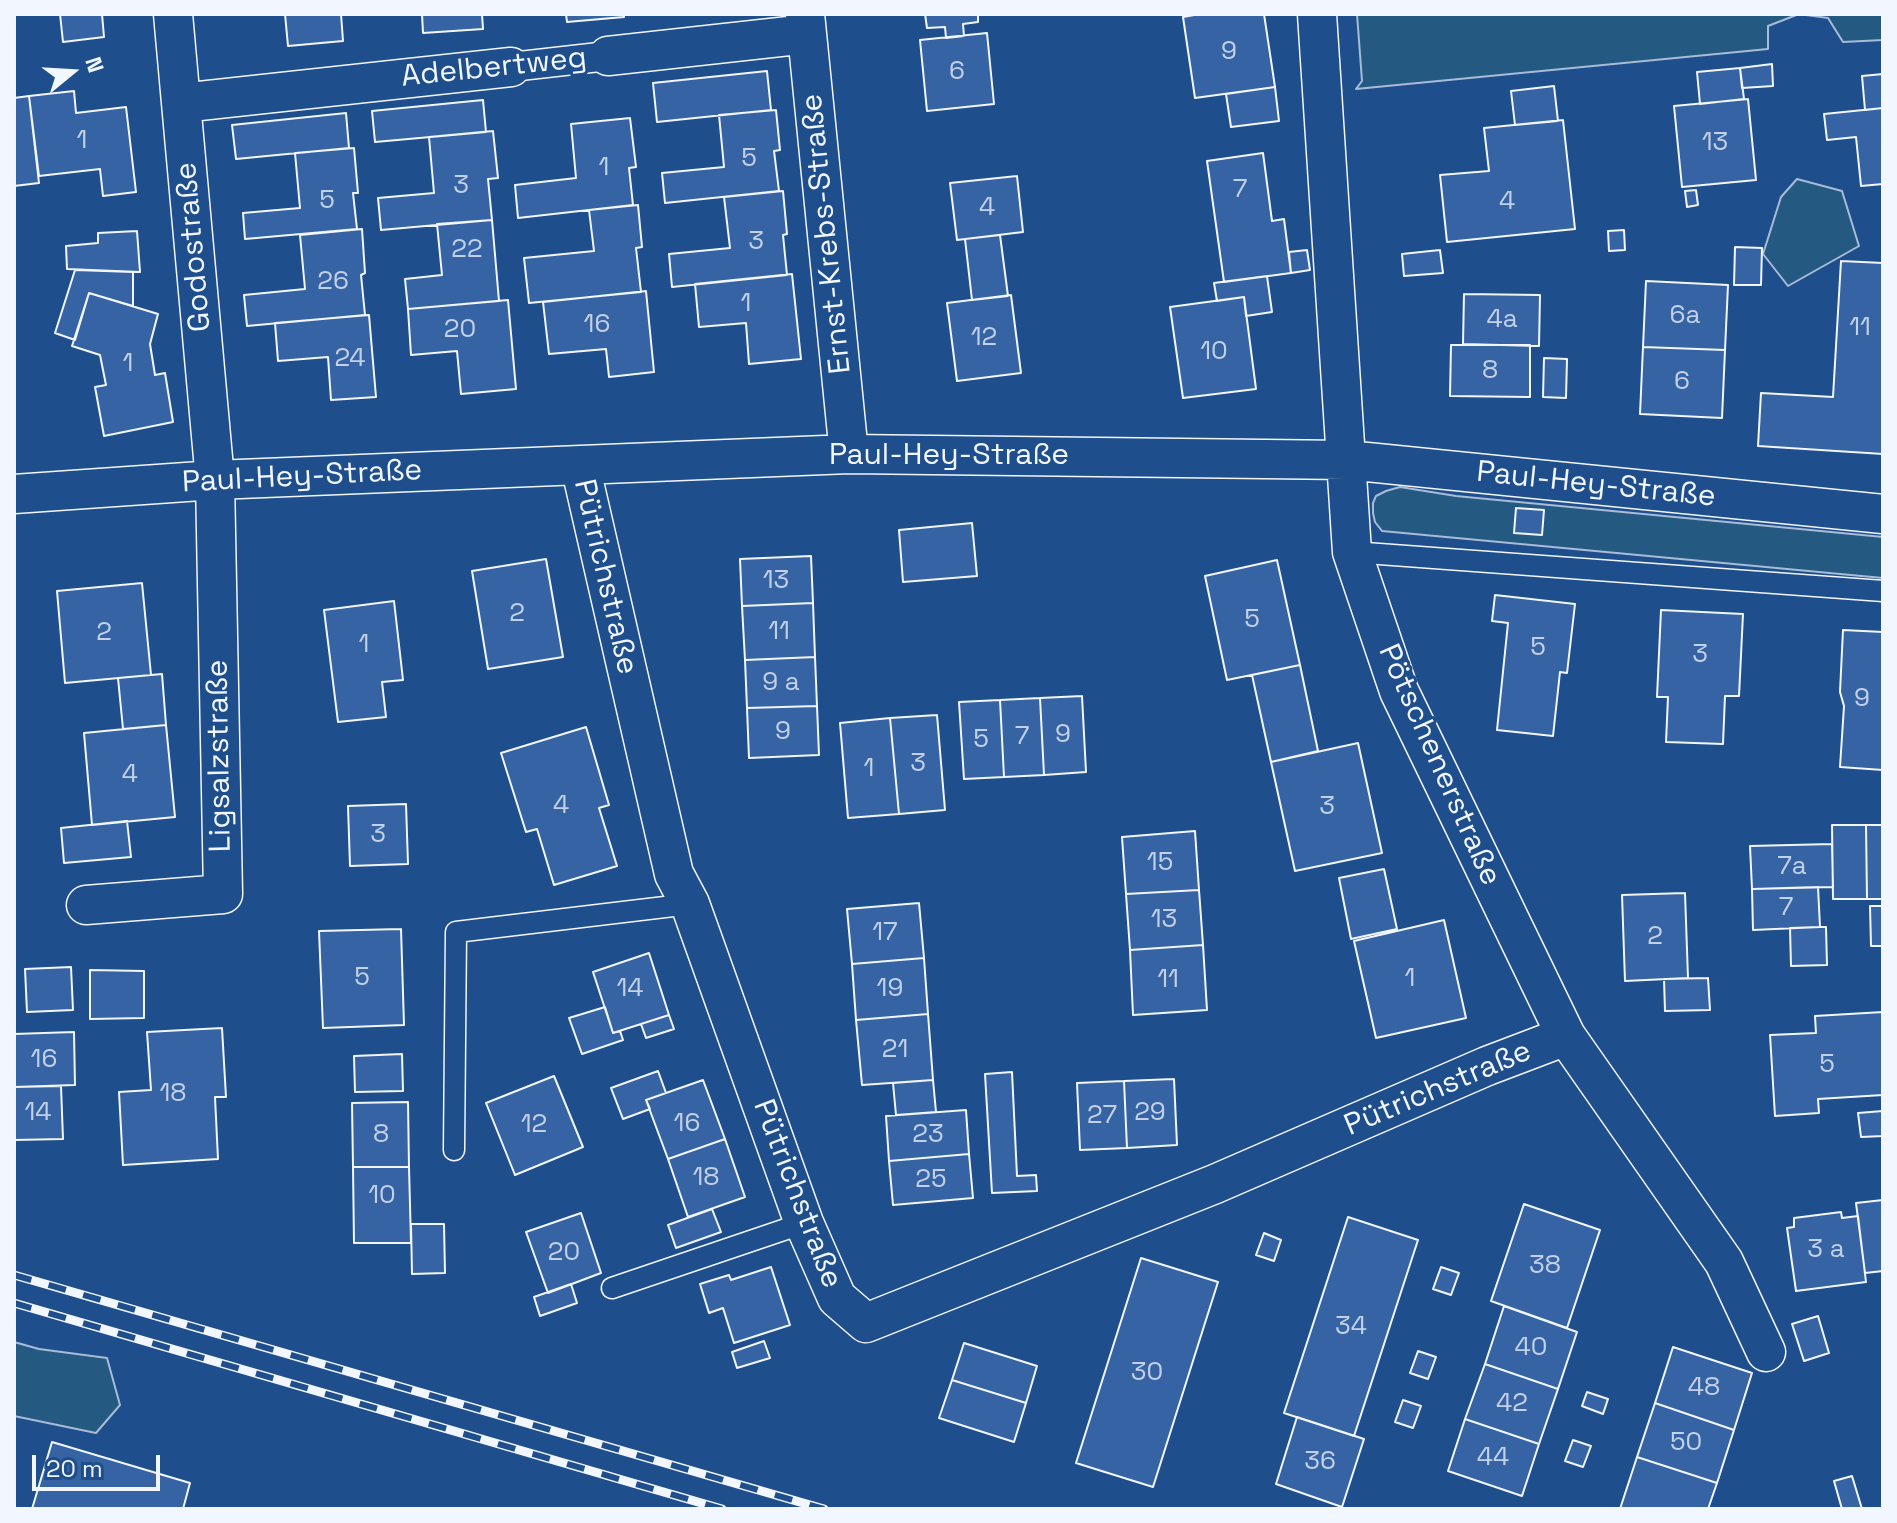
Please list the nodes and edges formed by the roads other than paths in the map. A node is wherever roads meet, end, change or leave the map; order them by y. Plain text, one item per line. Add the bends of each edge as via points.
1 (173, 14) edge
2 (1317, 14) edge
3 (806, 24) edge
4 (608, 56) joint
5 (511, 67) joint
6 (181, 103) junction
7 (849, 454) junction
8 (1347, 460) junction
9 (580, 465) junction
10 (215, 480) junction
11 (14, 494) edge
12 (1883, 514) edge
13 (1352, 552) junction
14 (1883, 591) edge
15 (690, 904) junction
16 (86, 905) dead end
17 (1566, 1036) junction
18 (454, 1150) dead end
19 (804, 1223) junction
20 (612, 1288) dead end
21 (1766, 1352) dead end

1 - 6 street, Godostraße
2 - 8 street, Pötschenerstraße
3 - 4 street, Adelbertweg
3 - 7 street, Ernst-Krebs-Straße
4 - 5 street, Adelbertweg
5 - 6 street, Adelbertweg
6 - 10 street, Godostraße
7 - 8 street, Paul-Hey-Straße
7 - 9 street, Paul-Hey-Straße
8 - 12 street, Paul-Hey-Straße
8 - 13 street, Pötschenerstraße
9 - 10 street, Paul-Hey-Straße
9 - 15 street, Pütrichstraße via 674,874
10 - 11 street, Paul-Hey-Straße
10 - 16 street, Ligsalzstraße via 223,894
13 - 14 lane
13 - 17 street, Pötschenerstraße via 1399,691
15 - 18 lane via 456,932
15 - 19 street, Pütrichstraße
17 - 19 street, Pütrichstraße via 866,1323 837,1298
17 - 21 street, Pötschenerstraße via 1724,1262
19 - 20 lane

